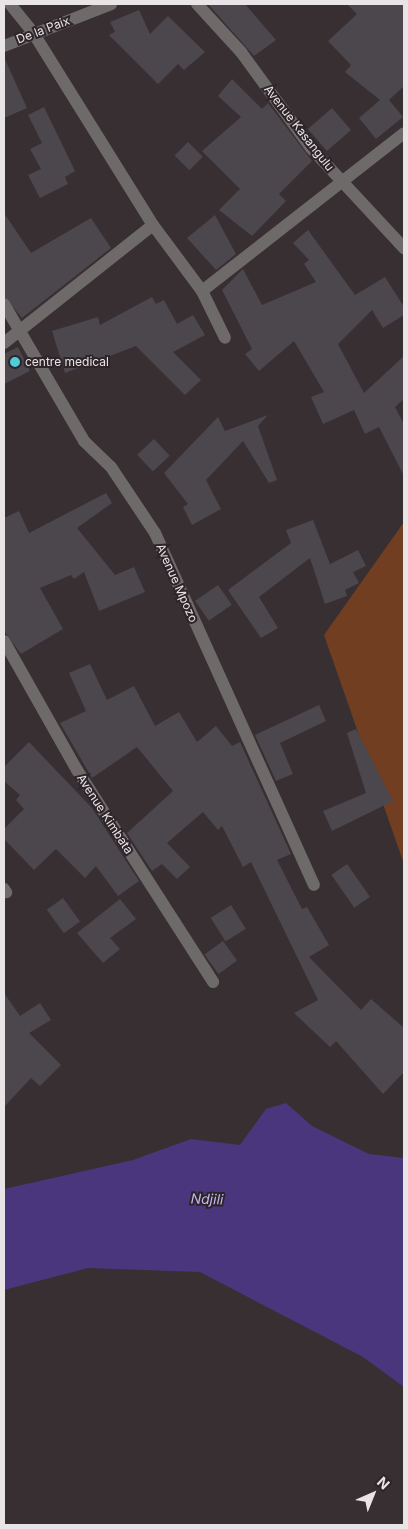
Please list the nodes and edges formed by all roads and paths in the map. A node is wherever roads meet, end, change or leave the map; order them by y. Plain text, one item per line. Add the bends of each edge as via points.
1 (10, 4) edge
2 (111, 4) edge
3 (197, 4) edge
4 (34, 34) junction
5 (4, 46) edge
6 (404, 133) edge
7 (341, 181) junction
8 (153, 225) junction
9 (404, 248) edge
10 (202, 291) junction
11 (4, 304) edge
12 (22, 330) junction
13 (226, 338) dead end
14 (4, 343) edge
15 (4, 641) edge
16 (314, 885) dead end
17 (213, 982) dead end

1 - 4 street
2 - 4 street, De la Paix
3 - 7 street, Avenue Kasangulu via 241,52
4 - 5 street, De la Paix
4 - 8 street
6 - 7 street
7 - 9 street, Avenue Kasangulu
7 - 10 street
8 - 10 street
8 - 12 street
10 - 13 street
11 - 12 street, Avenue Mpozo
12 - 14 street
12 - 16 street, Avenue Mpozo via 84,441 111,467 155,533
15 - 17 street, Avenue Kimbata via 77,770

